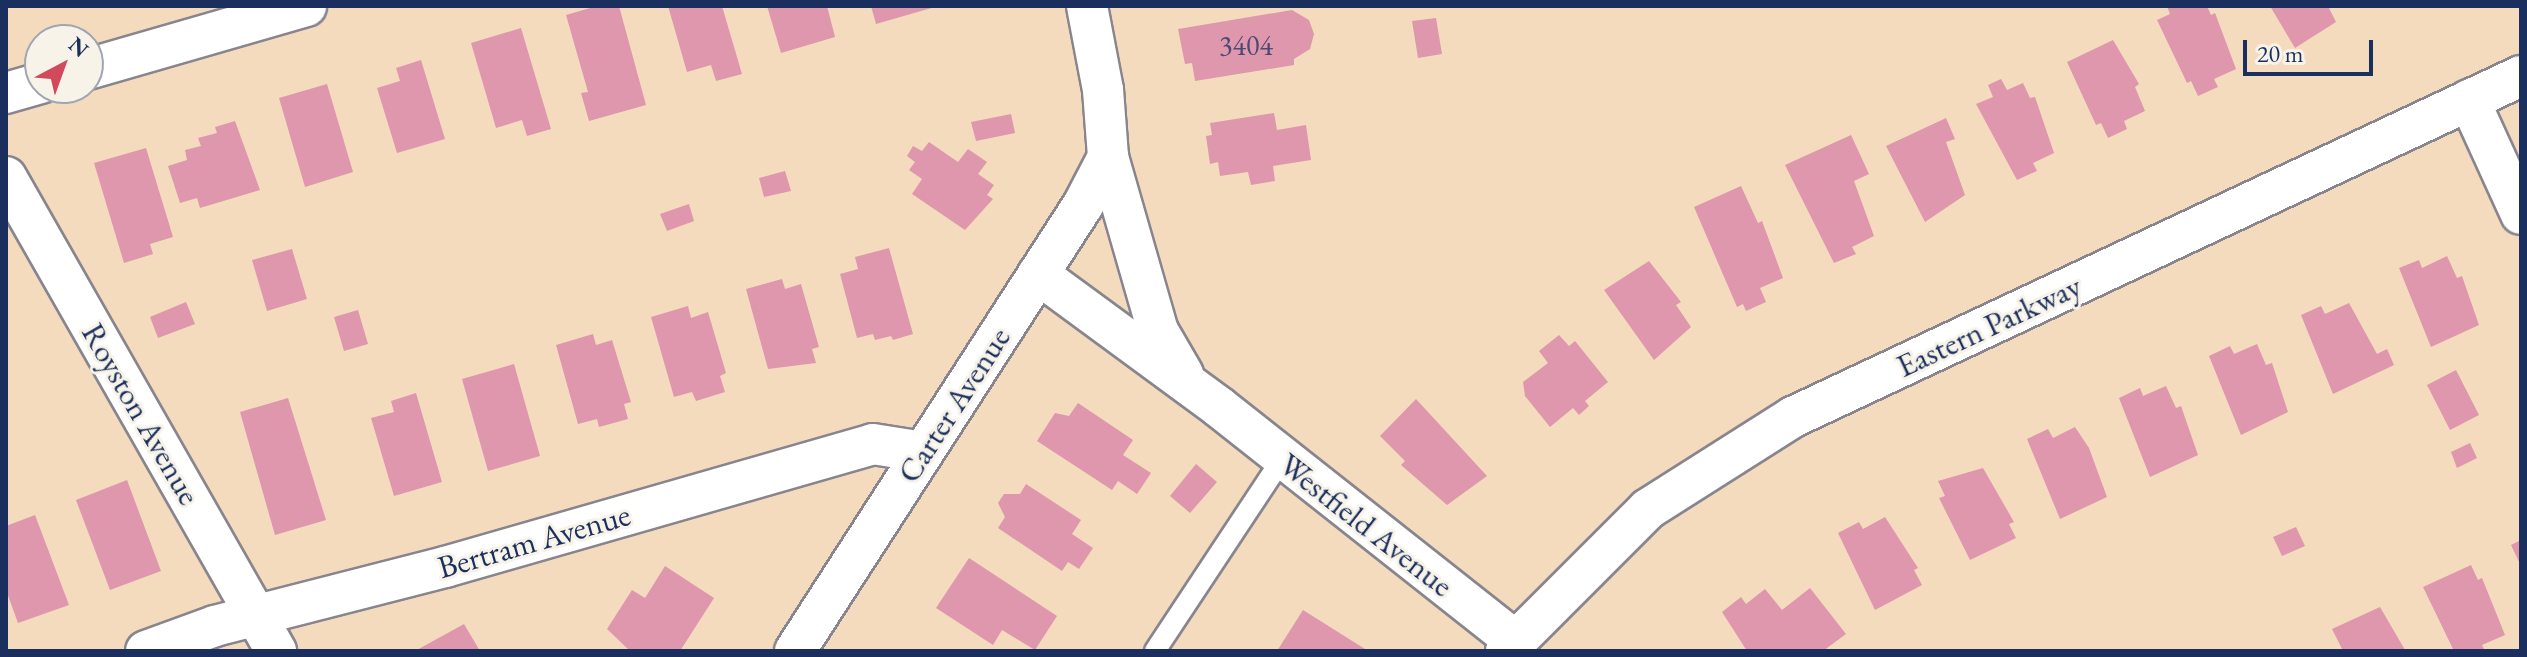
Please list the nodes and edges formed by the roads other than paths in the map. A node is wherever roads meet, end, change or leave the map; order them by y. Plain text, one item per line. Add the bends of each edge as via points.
1 (306, 6) edge
2 (1087, 6) edge
3 (104, 64) edge
4 (2521, 76) edge
5 (2469, 100) junction
6 (1108, 157) junction
7 (6, 177) edge
8 (2521, 214) edge
9 (1038, 274) junction
10 (1219, 407) junction
11 (923, 452) junction
12 (1282, 459) junction
13 (266, 634) edge
14 (1510, 646) edge
15 (146, 651) edge
16 (795, 651) edge
17 (1155, 651) edge

1 - 3 street
2 - 6 street, Westfield Avenue via 1103,90
4 - 5 street, Eastern Parkway
5 - 8 street
5 - 14 street, Eastern Parkway via 1793,417 1648,509
6 - 9 street, Carter Avenue
6 - 10 street, Westfield Avenue via 1158,331 1186,379
7 - 13 street, Royston Avenue
9 - 10 street, Westfield Avenue
9 - 11 street, Carter Avenue
10 - 12 street, Westfield Avenue
11 - 13 street, Bertram Avenue via 873,444
11 - 16 street, Carter Avenue
12 - 14 street, Westfield Avenue
12 - 17 lane
13 - 15 street, Bertram Avenue via 215,626

